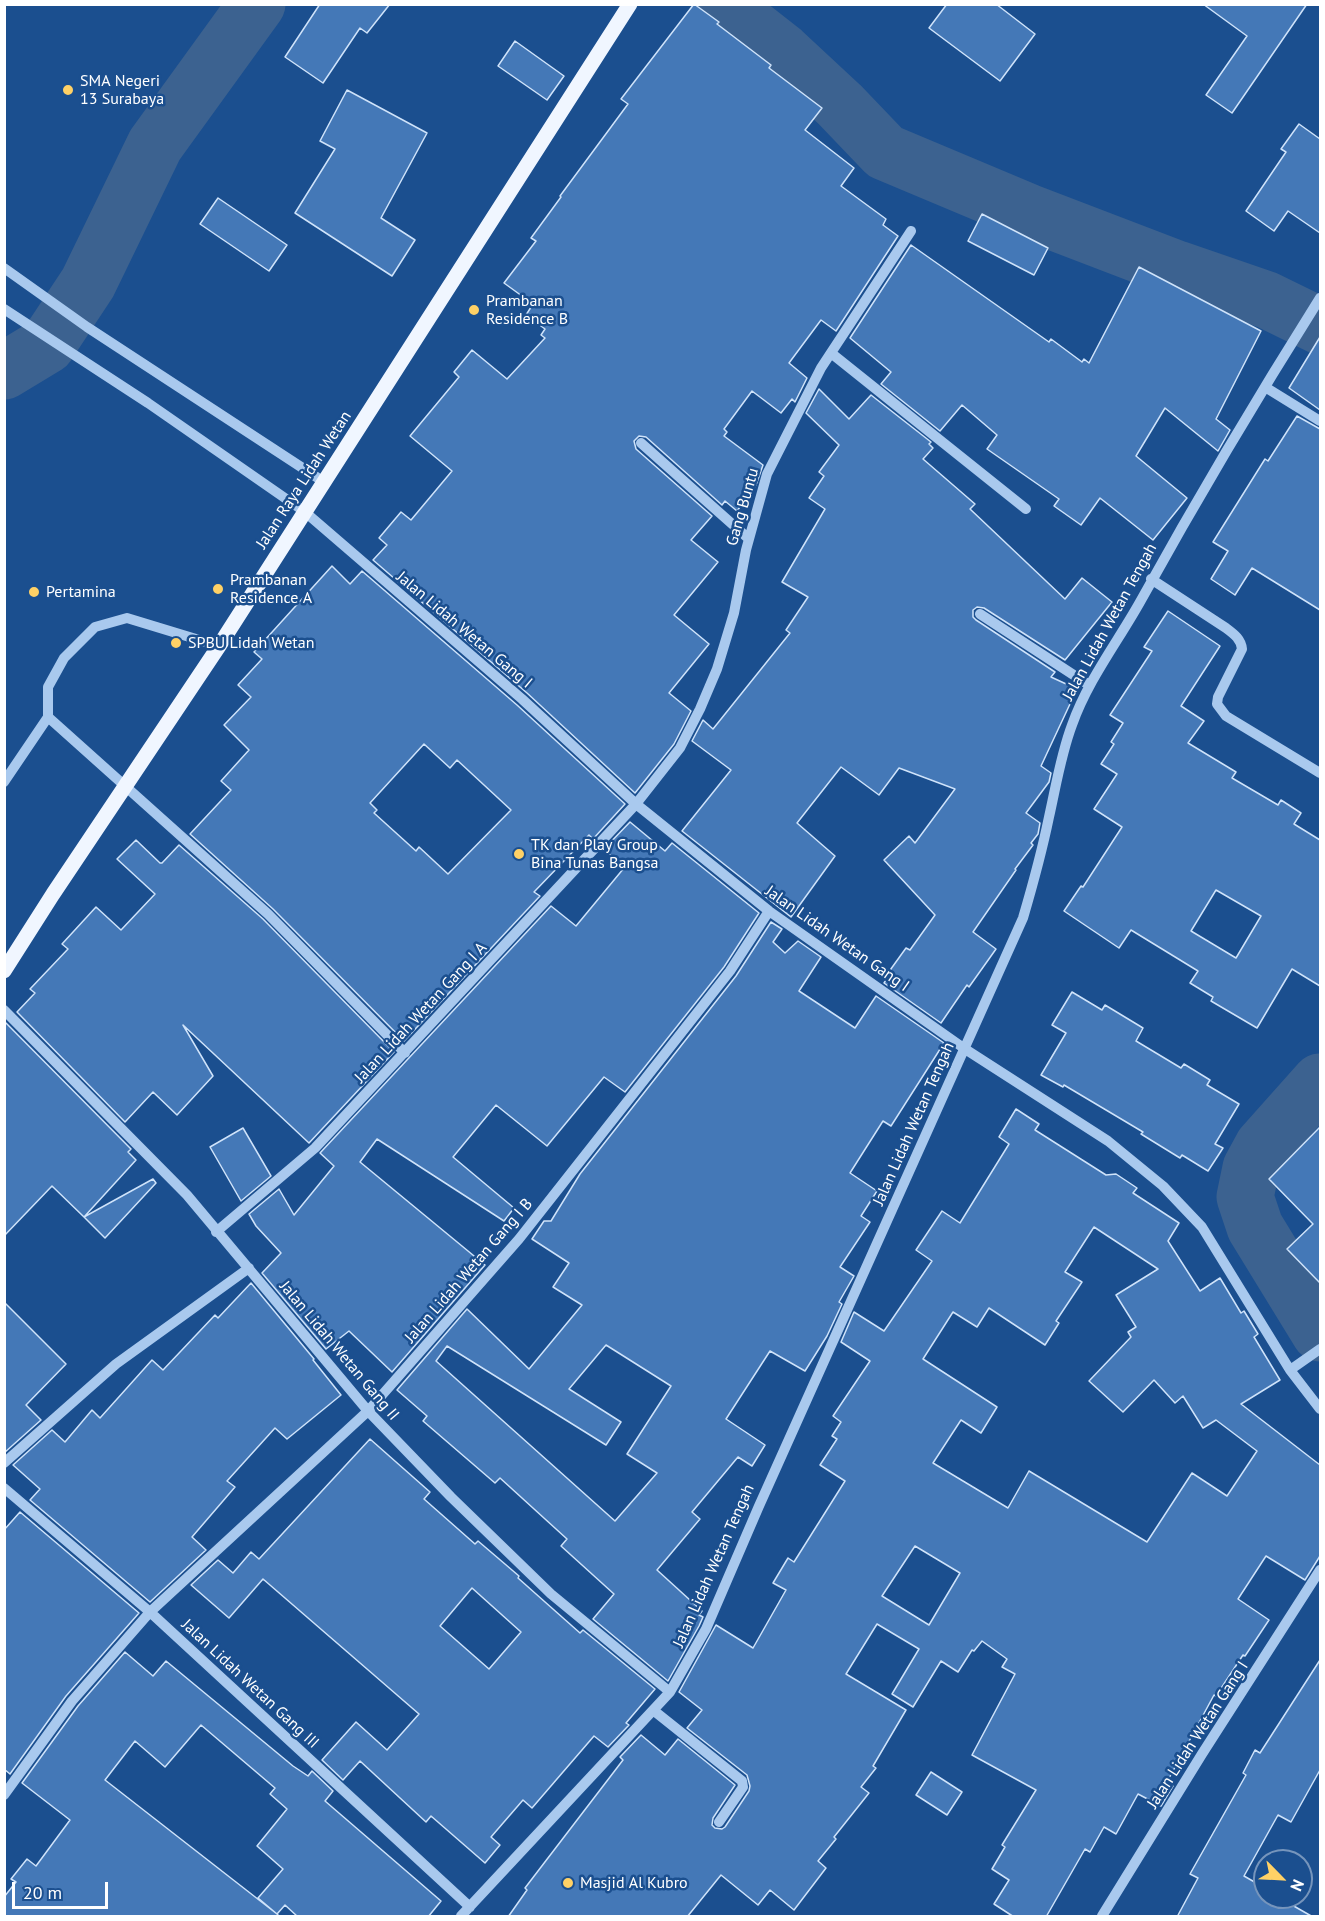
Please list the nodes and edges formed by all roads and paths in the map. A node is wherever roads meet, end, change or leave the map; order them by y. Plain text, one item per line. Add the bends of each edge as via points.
1 (630, 4) edge
2 (911, 231) dead end
3 (4, 268) edge
4 (1320, 298) edge
5 (6, 310) edge
6 (831, 353) junction
7 (1265, 387) junction
8 (1320, 421) edge
9 (641, 443) dead end
10 (324, 482) junction
11 (1026, 509) dead end
12 (305, 512) junction
13 (749, 539) junction
14 (1151, 579) junction
15 (980, 614) dead end
16 (219, 646) junction
17 (1089, 685) junction
18 (48, 717) junction
19 (1320, 773) edge
20 (4, 782) edge
21 (126, 788) junction
22 (636, 804) junction
23 (769, 910) junction
24 (4, 971) edge
25 (4, 1010) edge
26 (965, 1048) junction
27 (405, 1053) junction
28 (216, 1232) junction
29 (249, 1268) junction
30 (1320, 1349) edge
31 (1290, 1370) junction
32 (1320, 1409) edge
33 (368, 1411) junction
34 (4, 1463) edge
35 (4, 1488) edge
36 (1320, 1570) edge
37 (150, 1612) junction
38 (670, 1692) junction
39 (653, 1710) junction
40 (4, 1795) edge
41 (719, 1822) dead end
42 (470, 1907) junction
43 (461, 1917) edge
44 (1102, 1917) edge

1 - 10 main road, Jalan Raya Lidah Wetan
2 - 6 street, Gang Buntu
3 - 10 street
4 - 7 street, Jalan Lidah Wetan Tengah
5 - 12 street, Jalan Lidah Wetan Gang I
6 - 11 street
6 - 13 street, Gang Buntu via 766,474
7 - 8 street
7 - 14 street, Jalan Lidah Wetan Tengah
9 - 13 street
10 - 12 main road, Jalan Raya Lidah Wetan
12 - 16 main road, Jalan Raya Lidah Wetan
12 - 22 street, Jalan Lidah Wetan Gang I via 522,699
13 - 22 street, Gang Buntu via 734,614 700,709 680,748
14 - 17 street, Jalan Lidah Wetan Tengah
14 - 19 street via 1226,628 1242,643 1218,697 1217,704 1226,716
15 - 17 street
16 - 18 street via 128,618 95,627 64,658 48,687
16 - 21 main road, Jalan Raya Lidah Wetan
17 - 26 street, Jalan Lidah Wetan Tengah via 1062,755 1023,918
18 - 20 street
18 - 21 street
21 - 24 main road, Jalan Raya Lidah Wetan
21 - 27 street via 268,914
22 - 23 street, Jalan Lidah Wetan Gang I
22 - 27 street, Jalan Lidah Wetan Gang I A
23 - 26 street, Jalan Lidah Wetan Gang I
23 - 33 street, Jalan Lidah Wetan Gang I B via 730,971 519,1239
25 - 28 street, Jalan Lidah Wetan Gang II via 187,1195
26 - 31 street, Jalan Lidah Wetan Gang I via 1108,1141 1163,1186 1202,1227
26 - 38 street, Jalan Lidah Wetan Tengah via 706,1629
27 - 28 street, Jalan Lidah Wetan Gang I A via 315,1148
28 - 29 street, Jalan Lidah Wetan Gang II
29 - 33 street, Jalan Lidah Wetan Gang II
29 - 34 street via 116,1364
30 - 31 street
31 - 32 street, Jalan Lidah Wetan Gang I
33 - 37 street, Jalan Lidah Wetan Gang I B
33 - 38 street, Jalan Lidah Wetan Gang II via 551,1594
35 - 37 street, Jalan Lidah Wetan Gang III
36 - 44 street, Jalan Lidah Wetan Gang I
37 - 40 street, Jalan Lidah Wetan Gang I B via 72,1701
37 - 42 street, Jalan Lidah Wetan Gang III
38 - 39 street, Jalan Lidah Wetan Tengah
39 - 41 street via 742,1781 743,1787
39 - 42 street, Jalan Lidah Wetan Tengah
42 - 43 street, Jalan Lidah Wetan Tengah

